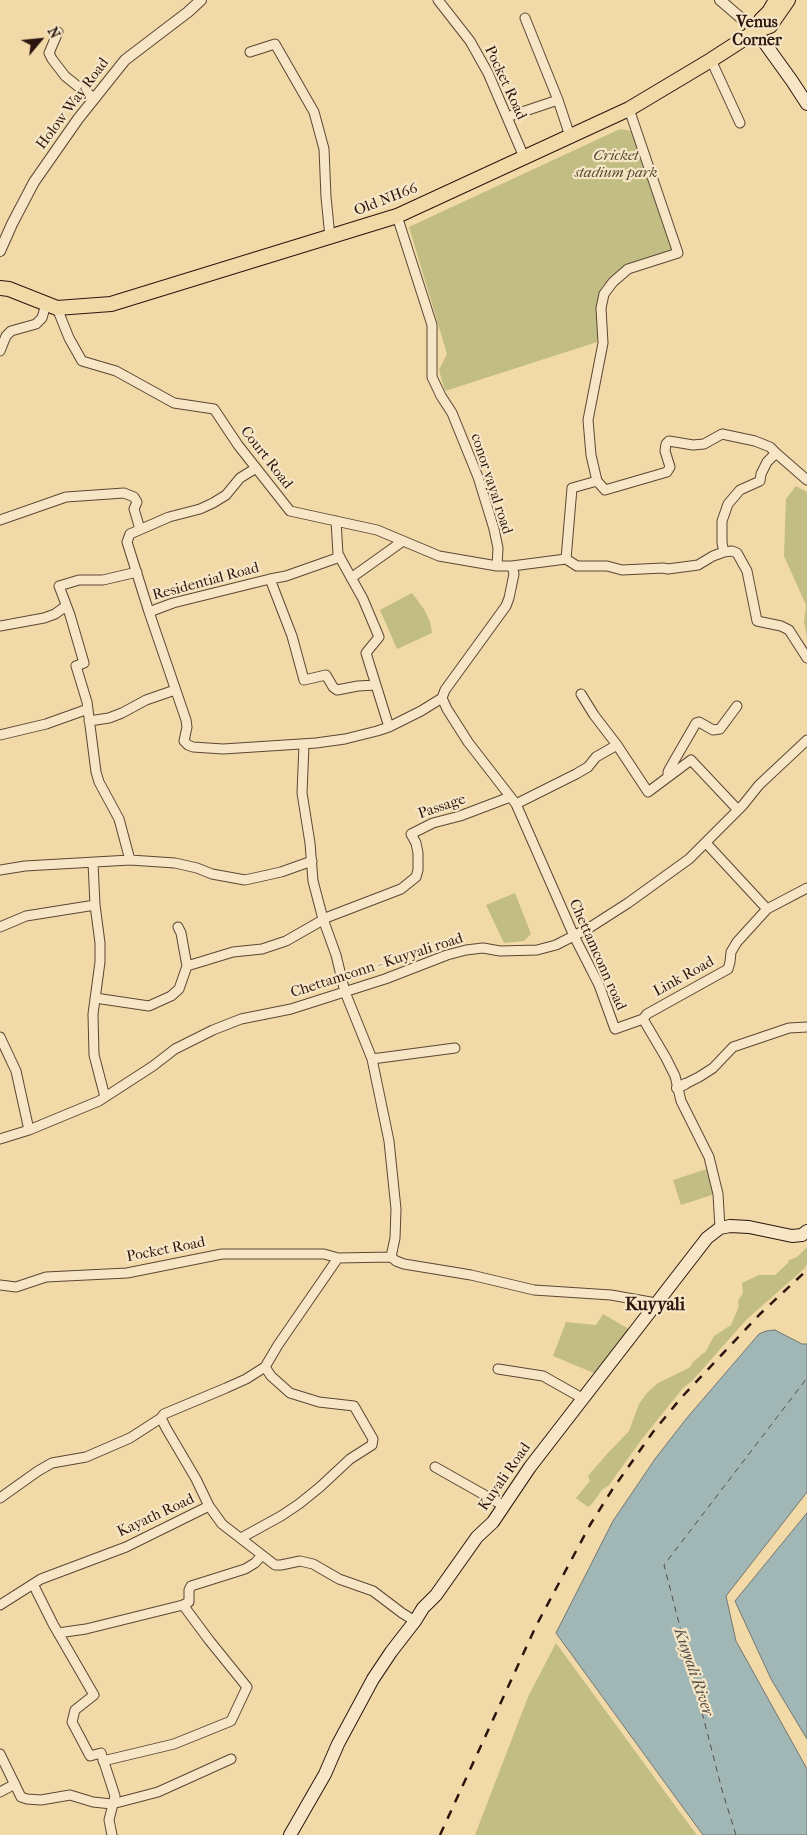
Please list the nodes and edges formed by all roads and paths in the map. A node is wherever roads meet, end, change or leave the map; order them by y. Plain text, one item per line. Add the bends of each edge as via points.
1 (200, 0) edge
2 (438, 0) edge
3 (720, 0) edge
4 (776, 0) edge
5 (788, 0) edge
6 (525, 18) dead end
7 (756, 31) junction
8 (58, 32) dead end
9 (250, 52) dead end
10 (711, 60) junction
11 (95, 98) junction
12 (558, 100) junction
13 (807, 104) edge
14 (629, 109) junction
15 (507, 117) junction
16 (740, 123) dead end
17 (570, 136) junction
18 (524, 158) junction
19 (397, 216) junction
20 (330, 237) junction
21 (0, 251) edge
22 (0, 288) edge
23 (52, 306) junction
24 (0, 351) edge
25 (776, 453) junction
26 (256, 468) junction
27 (807, 480) edge
28 (597, 481) junction
29 (0, 520) edge
30 (336, 521) junction
31 (140, 529) junction
32 (403, 541) junction
33 (724, 552) junction
34 (340, 557) junction
35 (566, 559) junction
36 (496, 566) junction
37 (512, 566) junction
38 (137, 572) junction
39 (351, 578) junction
40 (270, 579) junction
41 (66, 606) junction
42 (149, 612) junction
43 (0, 626) edge
44 (807, 658) edge
45 (376, 685) junction
46 (176, 690) junction
47 (581, 694) dead end
48 (442, 698) junction
49 (737, 706) dead end
50 (88, 709) junction
51 (89, 721) junction
52 (389, 727) junction
53 (0, 735) edge
54 (807, 740) edge
55 (304, 745) junction
56 (617, 745) junction
57 (668, 777) junction
58 (513, 800) junction
59 (738, 810) junction
60 (706, 843) junction
61 (130, 860) junction
62 (312, 861) junction
63 (93, 863) junction
64 (0, 870) edge
65 (807, 888) edge
66 (95, 905) junction
67 (767, 909) junction
68 (323, 919) junction
69 (178, 927) dead end
70 (0, 928) edge
71 (574, 936) junction
72 (187, 966) junction
73 (345, 992) junction
74 (95, 998) junction
75 (643, 1019) junction
76 (807, 1027) edge
77 (0, 1037) edge
78 (455, 1048) dead end
79 (372, 1060) junction
80 (681, 1086) junction
81 (105, 1097) junction
82 (29, 1130) junction
83 (0, 1139) edge
84 (720, 1228) junction
85 (805, 1234) edge
86 (391, 1257) junction
87 (338, 1258) junction
88 (0, 1285) edge
89 (656, 1303) junction
90 (265, 1367) junction
91 (498, 1369) dead end
92 (582, 1398) junction
93 (161, 1418) junction
94 (435, 1467) dead end
95 (0, 1498) edge
96 (209, 1506) junction
97 (504, 1506) junction
98 (241, 1538) junction
99 (262, 1555) junction
100 (33, 1584) junction
101 (0, 1605) edge
102 (184, 1605) junction
103 (415, 1621) junction
104 (58, 1633) junction
105 (0, 1754) edge
106 (231, 1759) dead end
107 (103, 1761) junction
108 (15, 1784) junction
109 (0, 1792) edge
110 (112, 1804) junction
111 (112, 1835) edge
112 (290, 1835) edge

1 - 11 street, Holow Way Road via 125,60
2 - 15 street, Pocket Road via 470,41 488,72
3 - 7 street
4 - 7 main road, Old NH66
5 - 7 main road, Old NH66 via 770,26
6 - 12 street
7 - 10 main road, Old NH66
7 - 13 main road
8 - 11 street via 48,53 65,76
9 - 20 street via 275,44 314,112 324,149
10 - 14 main road, Old NH66
10 - 16 street
11 - 21 street, Holow Way Road via 34,182
12 - 15 street
12 - 17 street
14 - 17 main road, Old NH66
14 - 28 street via 678,253 628,270 604,294 601,308 603,343 588,420
15 - 18 street, Pocket Road
17 - 18 main road, Old NH66
18 - 19 main road, Old NH66
19 - 20 main road, Old NH66
19 - 36 street, conor vayal road via 432,326 432,377 452,413 478,477 498,548
20 - 23 main road, Old NH66 via 111,304
22 - 23 main road, Old NH66
23 - 24 street via 36,324 11,331
23 - 26 street, Court Road via 82,361 116,371 174,403 214,409
25 - 27 street
25 - 28 street via 770,447 734,435 722,434 704,444 668,441 665,451 670,467 667,472 605,490
25 - 33 street via 767,462 760,480 740,490 728,504 722,521
26 - 30 street, Court Road via 290,511
26 - 31 street via 213,503
28 - 35 street via 572,488
29 - 31 street via 66,497 124,493 137,502 134,509
30 - 32 street, Court Road via 377,530
30 - 34 street
31 - 38 street, Residential Road via 130,534 127,542
32 - 36 street, Court Road via 439,556
32 - 39 street
33 - 35 street via 698,564 668,570 577,566
33 - 44 street via 732,551 742,561 757,621 789,630
34 - 39 street
34 - 40 street, Residential Road
35 - 37 street
36 - 37 street
37 - 48 street via 514,574 506,606
38 - 41 street, Residential Road via 59,586
38 - 42 street, Residential Road
39 - 45 street via 379,637 366,653
40 - 42 street, Residential Road
40 - 45 street, Residential Road via 292,636 304,680 326,675 337,690
41 - 43 street via 44,618
41 - 50 street, Residential Road via 84,663 76,666
42 - 46 street, Residential Road
45 - 52 street
46 - 51 street via 109,718
46 - 55 street, Residential Road via 186,720 184,741 193,747 230,749
47 - 56 street
48 - 52 street
48 - 58 street, Chettamconn road via 468,742
49 - 57 street via 720,729 713,730 696,723
50 - 51 street, Residential Road
50 - 53 street
51 - 61 street, Residential Road via 96,772 119,819
52 - 55 street via 345,739
54 - 59 street, Chettamconn - Kuyyali road
55 - 62 street via 302,793
56 - 57 street via 648,792
56 - 58 street via 576,774
57 - 59 street via 691,760
58 - 68 street, Passage via 433,823 411,834 418,853 418,870 412,882
58 - 71 street, Chettamconn road
59 - 60 street, Chettamconn - Kuyyali road
60 - 67 street
60 - 71 street, Chettamconn - Kuyyali road via 651,888
61 - 62 street via 175,863 245,880
61 - 63 street
62 - 68 street via 313,881
63 - 64 street
63 - 66 street
65 - 67 street, Link Road
66 - 70 street via 26,916
66 - 74 street via 100,943
67 - 75 street, Link Road via 737,942 731,952 728,969
68 - 72 street via 286,941
68 - 73 street
69 - 72 street
71 - 73 street, Chettamconn - Kuyyali road via 546,949 500,951 483,948 447,955
71 - 75 street, Chettamconn road via 599,985 615,1029
72 - 74 street via 179,989 149,1006
73 - 79 street
73 - 81 street, Chettamconn - Kuyyali road via 275,1013 241,1019 213,1030 175,1049
74 - 81 street via 94,1055
75 - 80 street, Chettamconn road
76 - 80 street via 789,1028 733,1047 713,1068
77 - 82 street via 16,1071
78 - 79 street
79 - 86 street via 392,1169 396,1223
80 - 84 street, Chettamconn road via 698,1136 709,1157 718,1194
81 - 82 street, Chettamconn - Kuyyali road
82 - 83 street, Chettamconn - Kuyyali road
84 - 85 main road via 749,1227 792,1236
84 - 89 main road, Kuyali Road via 707,1238
86 - 87 street, Pocket Road
86 - 89 street via 404,1264 534,1290 611,1295
87 - 88 street, Pocket Road via 324,1254 222,1254 127,1273 46,1277 16,1287
87 - 90 street
89 - 92 main road, Kuyali Road
90 - 93 street via 232,1386
90 - 98 street via 290,1392 319,1402 354,1406 373,1439 372,1445 350,1459 299,1504
91 - 92 street via 543,1376
92 - 97 main road, Kuyali Road
93 - 95 street via 130,1438 86,1457 52,1463
93 - 96 street
94 - 97 street
96 - 98 street, Kayath Road via 222,1524
96 - 100 street, Kayath Road via 126,1547 50,1574
97 - 103 main road, Kuyali Road
98 - 99 street, Kayath Road
99 - 102 street via 245,1569 191,1586 189,1602
99 - 103 street, Kayath Road via 275,1565 300,1561 313,1564 373,1591
100 - 101 street, Kayath Road
100 - 104 street
102 - 104 street
102 - 107 street via 247,1687 231,1721 174,1744
103 - 112 main road, Kuyali Road via 372,1679 325,1774
104 - 107 street via 94,1695 75,1710 72,1722 90,1756 100,1753
105 - 108 street
106 - 110 street via 158,1792
107 - 110 street via 115,1796
108 - 109 street
108 - 110 street via 21,1797 27,1799 70,1795
110 - 111 street via 109,1820

